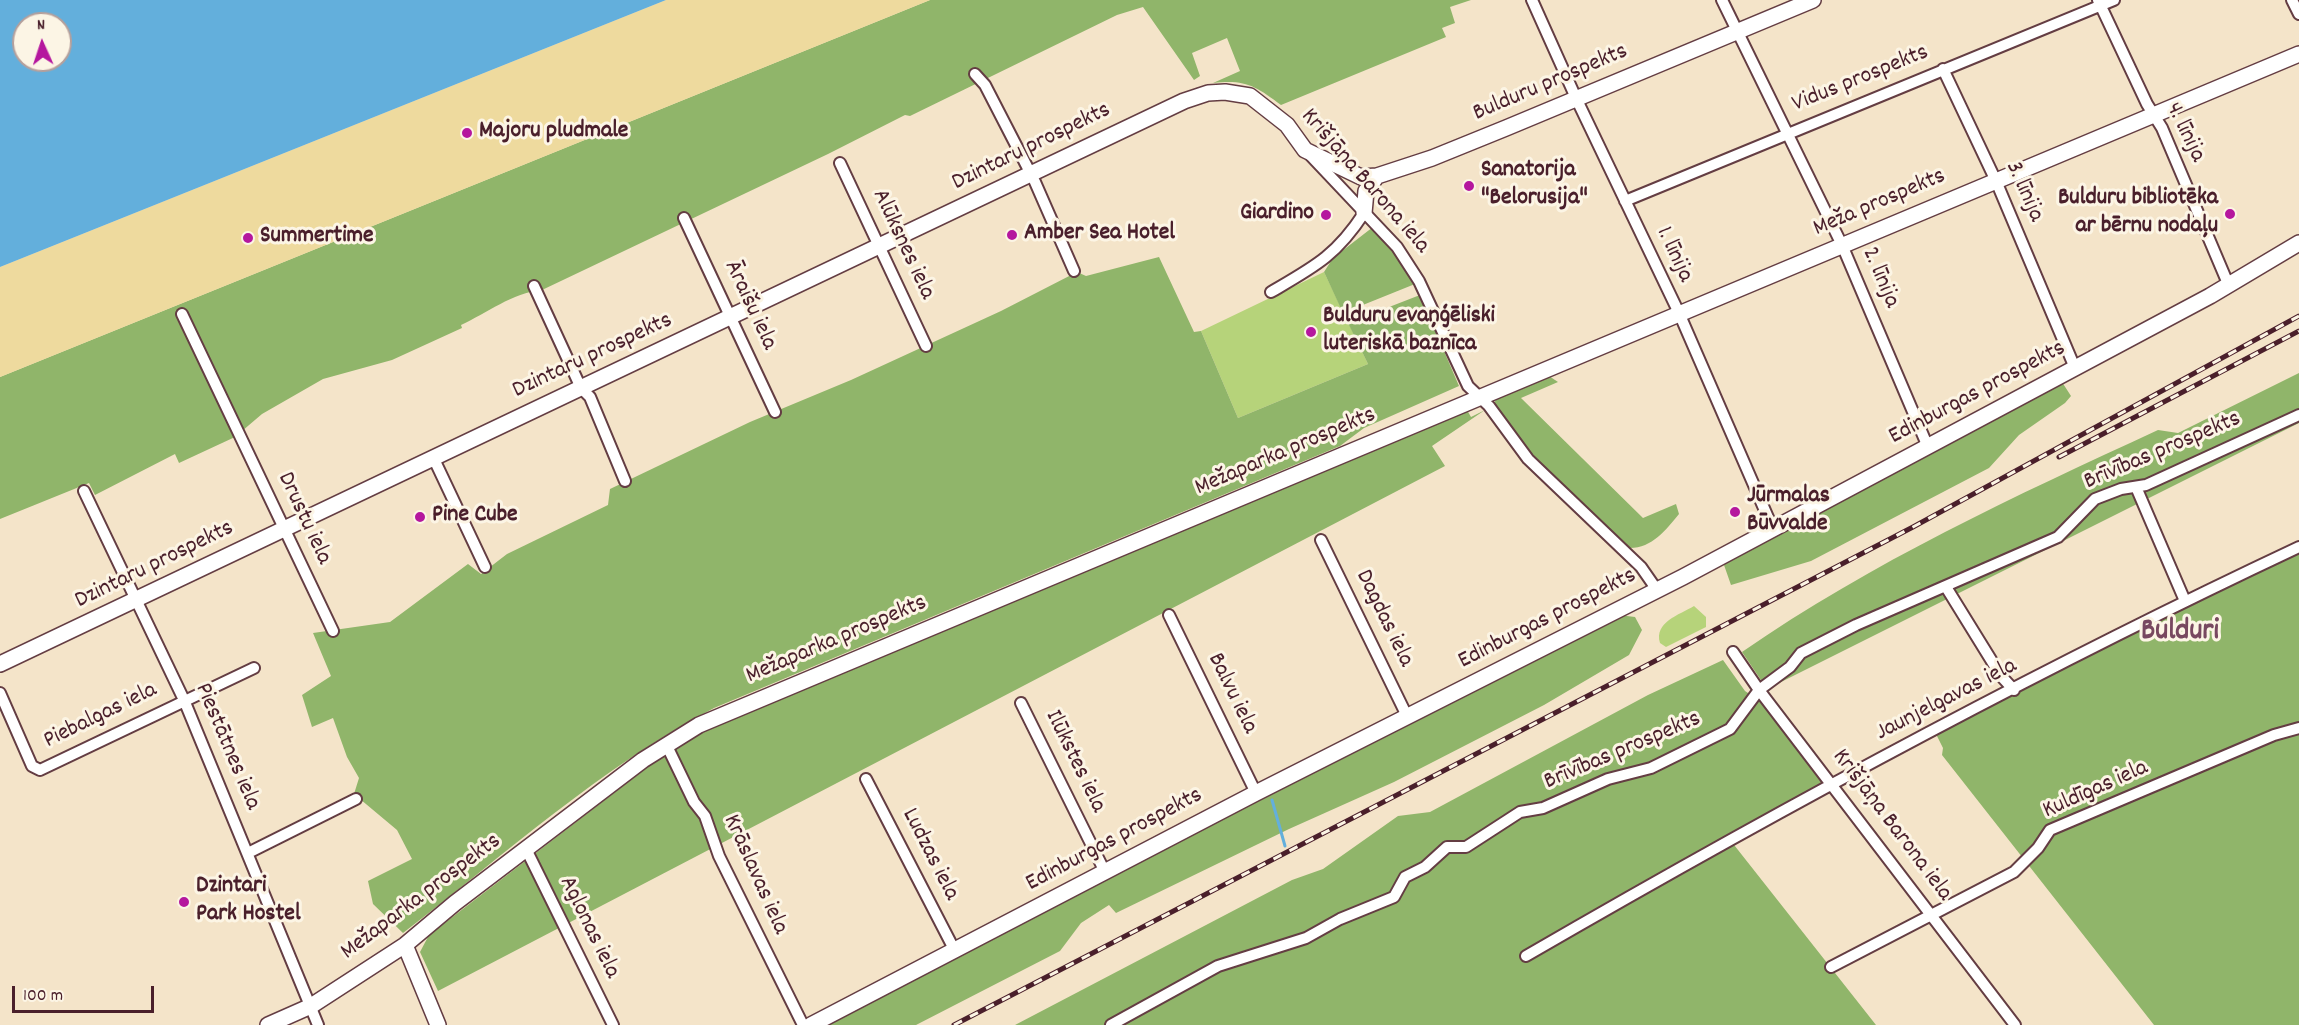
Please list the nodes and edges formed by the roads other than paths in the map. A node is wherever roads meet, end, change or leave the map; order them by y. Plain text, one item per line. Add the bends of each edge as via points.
1 (1532, 0) edge
2 (1722, 0) edge
3 (1813, 0) edge
4 (2114, 0) edge
5 (2292, 0) edge
6 (2100, 3) edge
7 (2299, 14) edge
8 (1737, 31) junction
9 (2299, 54) edge
10 (1943, 69) junction
11 (975, 74) dead end
12 (1208, 93) joint
13 (1576, 98) junction
14 (2153, 116) junction
15 (1786, 134) junction
16 (1305, 150) junction
17 (840, 163) dead end
18 (1029, 174) junction
19 (1377, 176) junction
20 (1996, 181) junction
21 (1625, 201) junction
22 (1364, 213) junction
23 (684, 218) dead end
24 (2299, 243) edge
25 (1842, 245) junction
26 (880, 246) junction
27 (1074, 271) dead end
28 (534, 286) dead end
29 (2229, 286) junction
30 (1271, 292) dead end
31 (1679, 313) junction
32 (182, 314) dead end
33 (731, 316) junction
34 (926, 346) dead end
35 (2075, 368) junction
36 (581, 388) junction
37 (1479, 397) junction
38 (775, 412) dead end
39 (2299, 415) edge
40 (1928, 447) junction
41 (433, 457) junction
42 (625, 481) dead end
43 (2136, 487) junction
44 (84, 491) dead end
45 (284, 529) junction
46 (1773, 529) junction
47 (1321, 540) dead end
48 (2299, 547) edge
49 (485, 567) dead end
50 (1946, 587) junction
51 (1657, 590) junction
52 (137, 600) junction
53 (2185, 601) junction
54 (1169, 615) dead end
55 (333, 631) dead end
56 (1733, 652) dead end
57 (0, 664) edge
58 (254, 668) dead end
59 (1759, 690) junction
60 (2014, 690) junction
61 (0, 693) edge
62 (184, 700) junction
63 (1021, 703) dead end
64 (1407, 716) junction
65 (2299, 728) edge
66 (666, 744) junction
67 (866, 779) dead end
68 (1830, 784) junction
69 (1256, 793) junction
70 (356, 799) dead end
71 (526, 849) junction
72 (248, 853) junction
73 (1105, 872) junction
74 (1931, 915) junction
75 (405, 945) junction
76 (954, 951) junction
77 (1526, 956) dead end
78 (1831, 967) dead end
79 (311, 1006) junction
80 (268, 1025) edge
81 (318, 1025) edge
82 (438, 1025) edge
83 (613, 1025) edge
84 (803, 1025) edge
85 (812, 1025) edge
86 (1111, 1025) edge
87 (2015, 1025) edge

1 - 13 street, 1. līnija
2 - 8 street, 2. līnija
3 - 8 street, Bulduru prospekts
4 - 6 street, Vidus prospekts
5 - 7 street
6 - 10 street, Vidus prospekts
6 - 14 street, 4. līnija
8 - 13 street, Bulduru prospekts
8 - 15 street, 2. līnija
9 - 14 street, Meža prospekts
10 - 15 street, Vidus prospekts
10 - 20 street, 3. līnija
11 - 18 street via 985,85
12 - 16 street, Krišjāņa Barona iela via 1238,92 1250,96 1287,125
12 - 18 street, Dzintaru prospekts
13 - 19 street, Bulduru prospekts
13 - 21 street, 1. līnija
14 - 20 street, Meža prospekts
14 - 29 street, 4. līnija via 2162,128
15 - 21 street, Vidus prospekts
15 - 25 street, 2. līnija
16 - 19 street, Bulduru prospekts via 1361,177
16 - 22 street, Krišjāņa Barona iela
17 - 26 street, Alūksnes iela
18 - 26 street, Dzintaru prospekts
18 - 27 street
19 - 22 street via 1366,190
20 - 25 street, Meža prospekts
20 - 35 street, 3. līnija
21 - 31 street, 1. līnija
22 - 30 street via 1347,240 1323,262
22 - 37 street, Krišjāņa Barona iela via 1396,247 1419,281 1468,386
23 - 33 street, Āraišu iela
24 - 29 street, Edinburgas prospekts
25 - 31 street, Meža prospekts
25 - 40 street, 2. līnija
26 - 33 street, Dzintaru prospekts
26 - 34 street, Alūksnes iela
28 - 36 street
29 - 35 street, Edinburgas prospekts
31 - 37 street, Meža prospekts
31 - 46 street, 1. līnija
32 - 45 street, Drustu iela
33 - 36 street, Dzintaru prospekts
33 - 38 street, Āraišu iela
35 - 40 street, Edinburgas prospekts
36 - 41 street, Dzintaru prospekts
36 - 42 street via 590,397
37 - 51 street, Krišjāņa Barona iela via 1528,459 1643,569
37 - 66 street, Mežaparka prospekts via 699,724
39 - 43 street, Brīvības prospekts via 2190,467
40 - 46 street, Edinburgas prospekts
41 - 45 street, Dzintaru prospekts
41 - 49 street
43 - 50 street, Brīvības prospekts via 2095,499 2058,537
43 - 53 street
44 - 52 street, Piestātnes iela
45 - 52 street, Dzintaru prospekts
45 - 55 street, Drustu iela
46 - 51 street, Edinburgas prospekts
47 - 64 street, Dagdas iela
48 - 53 street, Jaunjelgavas iela
50 - 59 street, Brīvības prospekts via 1802,652 1790,667
50 - 60 street via 2001,676
51 - 64 street, Edinburgas prospekts
52 - 57 street, Dzintaru prospekts
52 - 62 street, Piestātnes iela
53 - 60 street, Jaunjelgavas iela
54 - 69 street, Balvu iela
56 - 59 street, Krišjāņa Barona iela
58 - 62 street, Piebalgas iela
59 - 68 street, Krišjāņa Barona iela
59 - 86 street, Brīvības prospekts via 1730,729 1651,768 1608,779 1543,808 1520,812 1466,847 1446,848 1425,867 1405,877 1394,897 1306,938 1218,966
60 - 68 street, Jaunjelgavas iela
61 - 62 street, Piebalgas iela via 32,766 40,770
62 - 72 street, Piestātnes iela
63 - 73 street, Ilūkstes iela
64 - 69 street, Edinburgas prospekts
65 - 74 street, Kuldīgas iela via 2050,830 2014,872
66 - 71 street, Mežaparka prospekts
66 - 84 street, Krāslavas iela via 694,802 705,816 729,877
67 - 76 street, Ludzas iela
68 - 74 street, Krišjāņa Barona iela
68 - 77 street, Jaunjelgavas iela
69 - 73 street, Edinburgas prospekts
70 - 72 street
71 - 75 street, Mežaparka prospekts
71 - 83 street, Aglonas iela
72 - 79 street, Piestātnes iela
73 - 76 street, Edinburgas prospekts
74 - 78 street, Kuldīgas iela
74 - 87 street, Krišjāņa Barona iela
75 - 79 street, Mežaparka prospekts
75 - 82 street
76 - 85 street, Edinburgas prospekts
79 - 80 street, Mežaparka prospekts
79 - 81 street, Piestātnes iela

